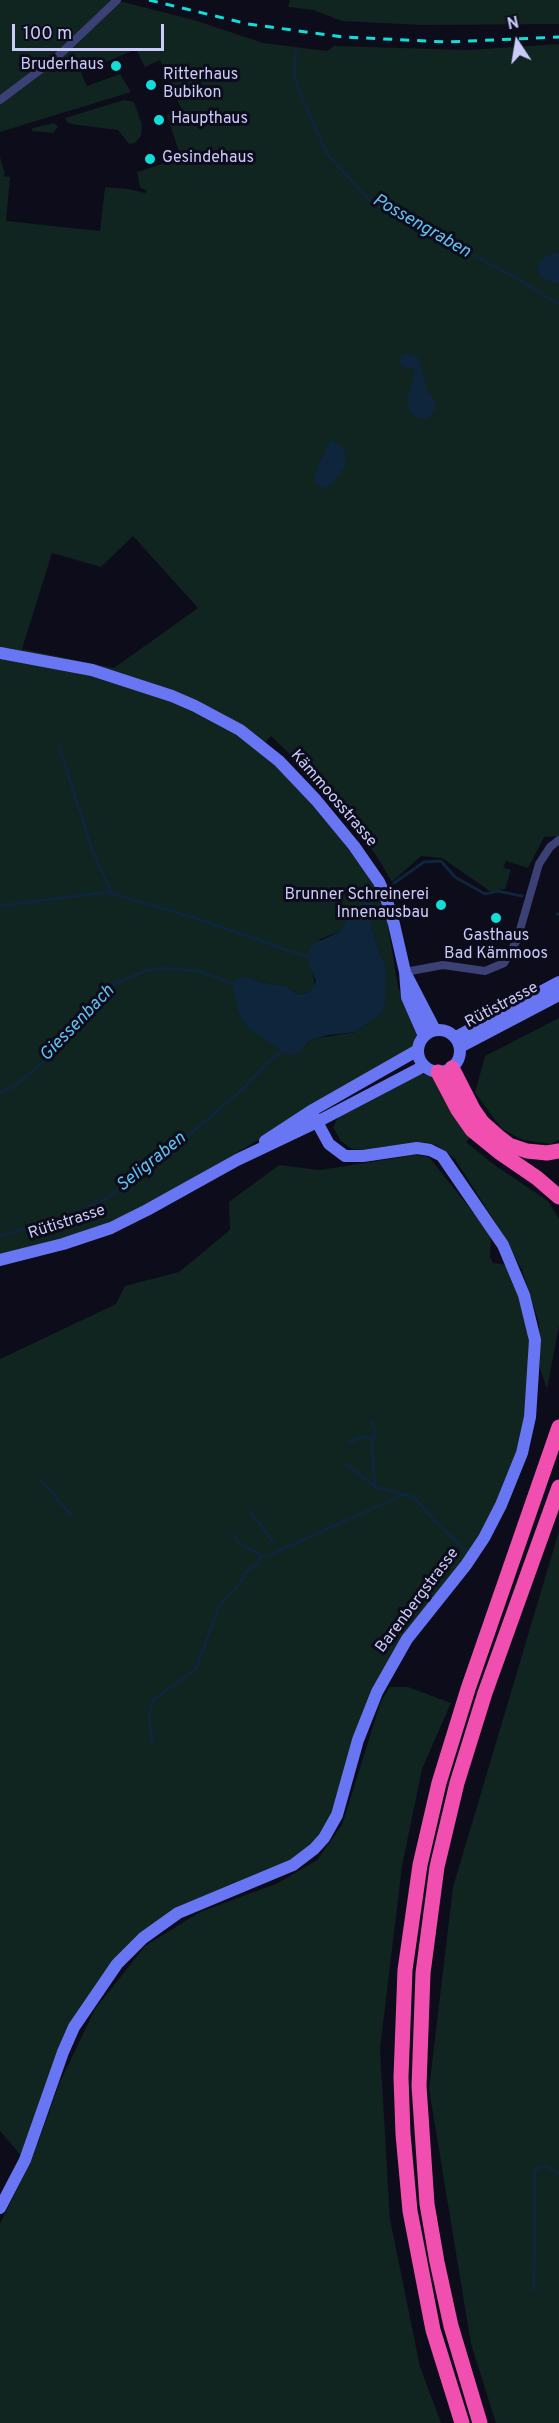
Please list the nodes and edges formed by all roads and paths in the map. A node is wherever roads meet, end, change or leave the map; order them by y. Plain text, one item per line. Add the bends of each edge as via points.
1 (117, 0) edge
2 (0, 100) edge
3 (0, 653) edge
4 (559, 840) edge
5 (405, 972) junction
6 (559, 982) edge
7 (559, 995) edge
8 (429, 1033) junction
9 (458, 1042) junction
10 (418, 1050) junction
11 (438, 1069) junction
12 (314, 1117) junction
13 (559, 1151) edge
14 (559, 1197) edge
15 (0, 1260) edge
16 (559, 1427) edge
17 (559, 1482) edge
18 (559, 1487) edge
19 (546, 1522) junction
20 (0, 2208) edge
21 (462, 2423) edge
22 (480, 2423) edge

1 - 2 street via 56,58
3 - 5 street, Kämmoosstrasse via 92,670 137,683 195,706 262,746 316,800 375,876 390,909
4 - 5 street via 539,864 517,940 504,963 485,971 443,965
5 - 8 street, Kämmoosstrasse
6 - 9 street, Rütistrasse
7 - 9 street, Rütistrasse
8 - 9 street via 446,1031
8 - 10 street
9 - 11 street via 459,1059
10 - 11 street
10 - 12 street, Rütistrasse
11 - 12 street, Rütistrasse
11 - 13 highway via 500,1138 527,1151
11 - 14 highway via 472,1130
12 - 15 street, Rütistrasse via 111,1228
12 - 20 street, Barenbergstrasse via 332,1148 349,1157 417,1148 436,1152 450,1166 497,1236 524,1295 535,1340 531,1408 522,1453 484,1538 407,1639 377,1692 336,1815 324,1838 293,1865 172,1917 117,1964 74,2027 26,2160
16 - 21 highway via 441,1774 420,1865 407,1948 401,2077 409,2202 433,2330
17 - 19 highway
18 - 19 highway
19 - 22 highway via 457,1783 434,1886 420,2000 420,2123 431,2230 454,2336

